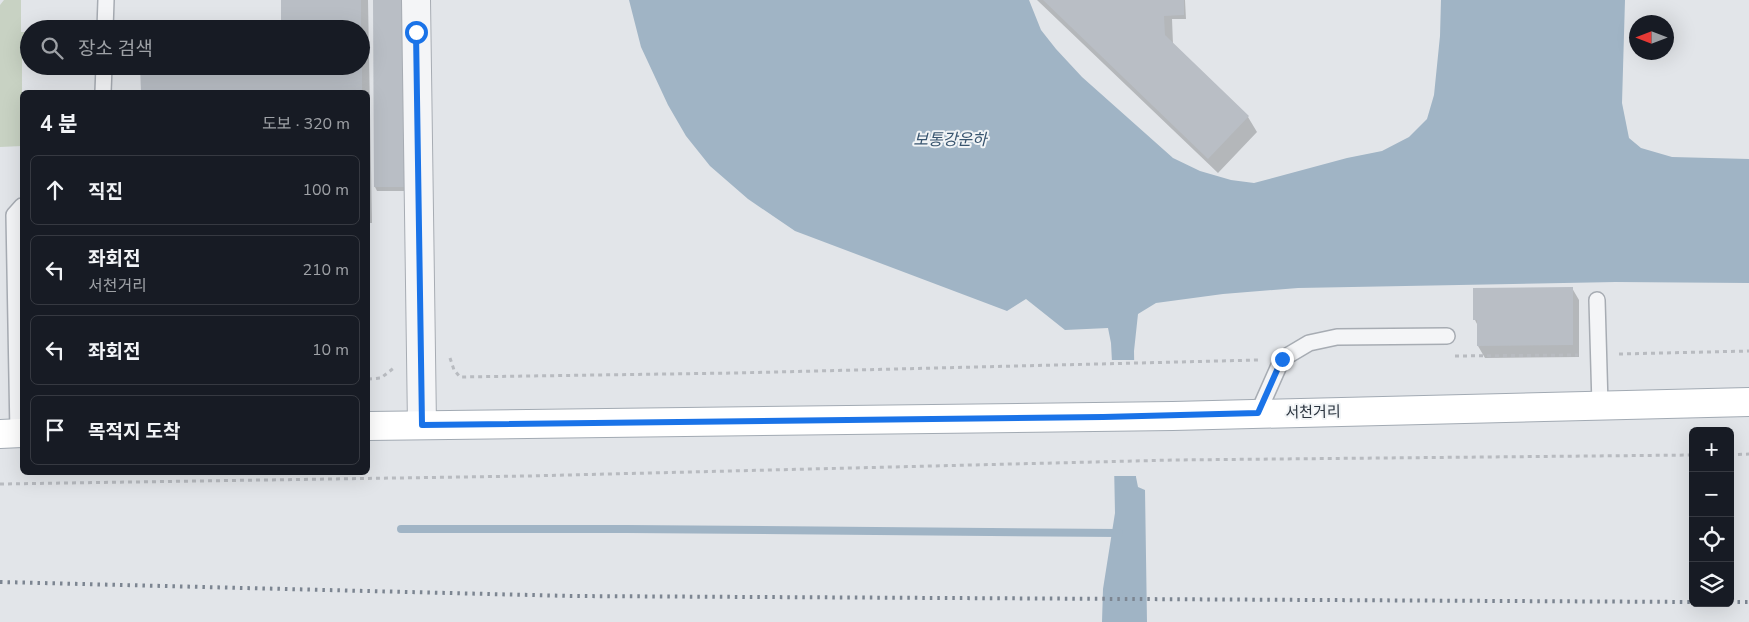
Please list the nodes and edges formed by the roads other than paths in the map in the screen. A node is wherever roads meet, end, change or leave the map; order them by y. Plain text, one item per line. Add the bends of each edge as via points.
1 (106, 0) edge
2 (416, 0) edge
3 (105, 20) edge
4 (104, 75) edge
5 (103, 90) edge
6 (12, 212) edge
7 (1597, 300) dead end
8 (20, 329) edge
9 (1447, 336) dead end
10 (1749, 402) edge
11 (1600, 404) junction
12 (1258, 413) junction
13 (422, 425) junction
14 (370, 426) edge
15 (14, 433) edge

1 - 3 lane
2 - 13 street
4 - 5 lane
6 - 8 lane
7 - 11 lane
8 - 15 lane
9 - 12 lane via 1337,337 1309,343 1282,359
10 - 11 main road, 서천거리
11 - 12 main road, 서천거리
12 - 13 main road, 서천거리
13 - 14 main road, 서천거리

